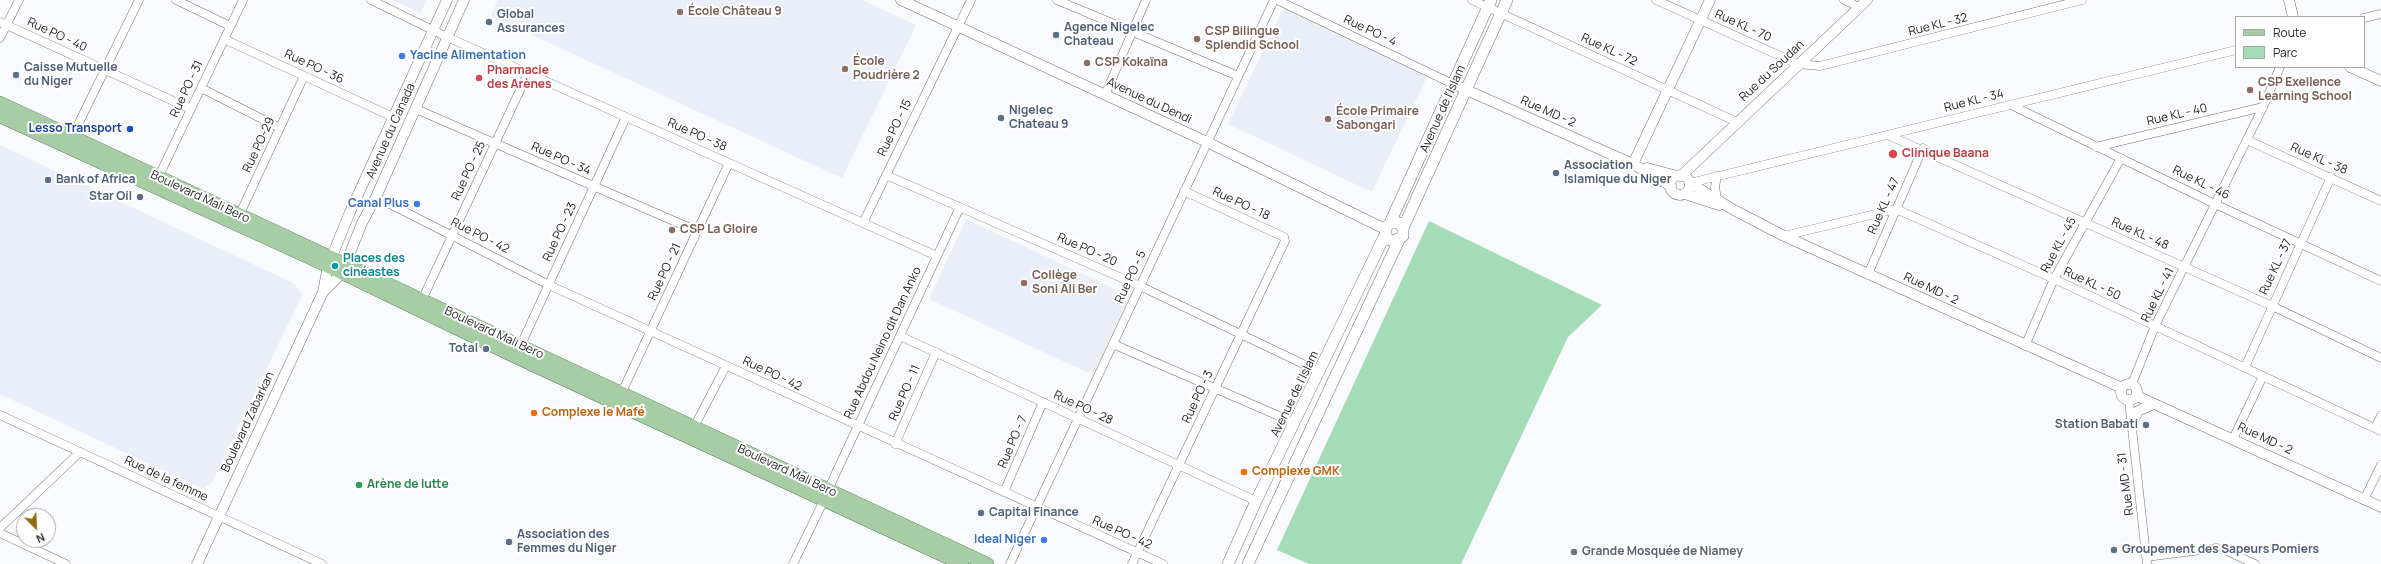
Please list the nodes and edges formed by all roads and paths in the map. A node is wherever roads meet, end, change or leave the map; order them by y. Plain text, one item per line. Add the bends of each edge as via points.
1 (18, 0) edge
2 (139, 0) edge
3 (176, 0) edge
4 (243, 0) edge
5 (371, 0) edge
6 (448, 0) edge
7 (464, 0) edge
8 (902, 0) edge
9 (971, 0) edge
10 (1057, 0) edge
11 (1146, 0) edge
12 (1275, 0) edge
13 (1472, 0) edge
14 (1507, 0) edge
15 (1656, 0) edge
16 (1710, 0) edge
17 (1844, 0) edge
18 (2082, 0) edge
19 (2289, 0) edge
20 (1489, 3) edge
21 (1863, 4) edge
22 (1501, 13) junction
23 (2381, 14) edge
24 (2292, 16) edge
25 (2365, 18) edge
26 (1700, 21) junction
27 (3, 24) edge
28 (230, 26) junction
29 (958, 27) junction
30 (433, 30) junction
31 (1133, 32) junction
32 (447, 37) junction
33 (0, 38) edge
34 (224, 39) junction
35 (2235, 50) edge
36 (1798, 64) junction
37 (2280, 68) edge
38 (2352, 68) edge
39 (105, 70) junction
40 (528, 73) junction
41 (304, 76) junction
42 (1238, 76) junction
43 (2381, 81) edge
44 (1453, 84) junction
45 (201, 88) junction
46 (1465, 90) junction
47 (1668, 90) junction
48 (1105, 95) junction
49 (0, 103) edge
50 (2011, 105) junction
51 (2263, 106) junction
52 (191, 109) junction
53 (416, 109) junction
54 (0, 116) edge
55 (393, 117) junction
56 (626, 117) junction
57 (1737, 122) junction
58 (280, 128) junction
59 (1888, 135) junction
60 (2247, 140) junction
61 (69, 142) junction
62 (1207, 142) junction
63 (496, 143) junction
64 (2096, 147) junction
65 (1923, 148) junction
66 (2122, 158) junction
67 (729, 162) junction
68 (1633, 164) junction
69 (886, 175) junction
70 (1717, 176) junction
71 (2331, 177) junction
72 (1685, 180) junction
73 (156, 183) junction
74 (594, 186) junction
75 (1671, 186) junction
76 (1184, 191) junction
77 (1685, 194) junction
78 (376, 197) junction
79 (1717, 199) junction
80 (2381, 201) edge
81 (2215, 204) junction
82 (960, 207) junction
83 (1732, 209) junction
84 (1896, 209) junction
85 (237, 220) junction
86 (2085, 222) junction
87 (862, 223) junction
88 (1404, 228) junction
89 (1387, 229) junction
90 (697, 231) junction
91 (453, 235) junction
92 (1784, 236) junction
93 (1399, 240) junction
94 (1285, 241) joint
95 (2301, 243) junction
96 (937, 256) junction
97 (330, 262) junction
98 (2184, 267) junction
99 (344, 269) junction
100 (1868, 274) junction
101 (2054, 279) junction
102 (2381, 281) edge
103 (549, 285) junction
104 (1140, 286) junction
105 (323, 292) junction
106 (422, 300) junction
107 (2272, 306) junction
108 (2155, 326) junction
109 (651, 330) junction
110 (1241, 334) junction
111 (900, 336) junction
112 (1113, 344) junction
113 (2025, 346) junction
114 (518, 351) junction
115 (936, 352) junction
116 (2381, 358) edge
117 (726, 366) junction
118 (2245, 367) junction
119 (1320, 372) junction
120 (2263, 376) junction
121 (2132, 384) junction
122 (2122, 388) junction
123 (1215, 389) junction
124 (622, 392) junction
125 (2133, 398) junction
126 (1043, 402) junction
127 (2154, 404) junction
128 (0, 415) edge
129 (2381, 416) edge
130 (1078, 418) junction
131 (1295, 423) junction
132 (2131, 425) junction
133 (694, 427) junction
134 (858, 427) junction
135 (2378, 430) edge
136 (2233, 438) junction
137 (895, 444) junction
138 (80, 452) junction
139 (2381, 464) edge
140 (1179, 466) junction
141 (1004, 492) junction
142 (826, 495) junction
143 (2364, 500) junction
144 (1256, 502) junction
145 (1036, 507) junction
146 (2381, 507) edge
147 (218, 517) junction
148 (0, 528) edge
149 (0, 533) edge
150 (1138, 553) junction
151 (2147, 561) edge
152 (2242, 561) edge
153 (66, 564) edge
154 (196, 564) edge
155 (322, 564) edge
156 (793, 564) edge
157 (962, 564) edge
158 (987, 564) edge
159 (1010, 564) edge
160 (1132, 564) edge
161 (1163, 564) edge
162 (1228, 564) edge
163 (1248, 564) edge
164 (2255, 564) edge

1 - 27 street
2 - 39 street
3 - 28 street
4 - 28 street, Rue PO - 31
5 - 30 street, Rue PO - 38
6 - 30 street, Avenue du Canada
7 - 32 street, Avenue du Canada
8 - 29 street, Avenue du Dendi
9 - 29 street, Rue PO - 15
10 - 31 street
11 - 31 street
12 - 42 street, Rue PO - 5
12 - 44 street, Rue PO - 4
13 - 20 street, Rue KL - 72
14 - 22 main road, Avenue de l'Islam
15 - 26 street, Rue KL - 70
16 - 26 street
17 - 21 street
18 - 36 street, Rue KL - 32 via 1831,65
19 - 24 street
20 - 22 street, Rue KL - 72
20 - 44 main road, Avenue de l'Islam
21 - 36 street, Rue du Soudan
22 - 46 main road, Avenue de l'Islam
22 - 47 street, Rue KL - 72
23 - 25 street
26 - 36 street, Rue KL - 70
26 - 47 street
27 - 33 street
27 - 39 street, Rue PO - 40
28 - 34 street, Rue PO - 31
29 - 48 street, Avenue du Dendi
29 - 69 street, Rue PO - 15
30 - 32 street, Rue PO - 38
30 - 55 street, Avenue du Canada
31 - 42 street
31 - 48 street
32 - 40 street, Rue PO - 38
32 - 53 street, Avenue du Canada
34 - 41 street, Rue PO - 36
34 - 45 street, Rue PO - 31
35 - 50 street, Rue KL - 34
36 - 57 street, Rue du Soudan
37 - 51 street, Rue KL - 41
38 - 43 street
39 - 52 street, Rue PO - 40
39 - 61 street
40 - 56 street, Rue PO - 38
40 - 63 street, Rue PO - 25
41 - 55 street, Rue PO - 36
41 - 58 street, Rue PO-29
42 - 62 street, Rue PO - 5
44 - 46 street, Rue MD - 2
44 - 89 main road, Avenue de l'Islam
45 - 52 street, Rue PO - 31
45 - 58 street
46 - 68 street, Rue MD - 2
46 - 88 main road, Avenue de l'Islam
47 - 57 street, Rue KL - 72
47 - 68 street
48 - 62 street, Avenue du Dendi
49 - 61 main road, Boulevard Mali Bero
50 - 59 street, Rue KL - 34
50 - 64 street, Rue KL - 46
51 - 60 street, Rue KL - 41
51 - 64 street, Rue KL - 40
52 - 73 street, Rue PO - 31
53 - 63 street, Rue PO - 34
53 - 78 street, Avenue du Canada
54 - 61 main road, Boulevard Mali Bero
55 - 97 street, Avenue du Canada
56 - 67 street, Rue PO - 38
56 - 74 street, Rue PO - 23
57 - 72 street, Rue du Soudan via 1696,161
58 - 85 street, Rue PO-29
59 - 65 street, Rue KL - 48
59 - 70 street, Rue KL - 34
60 - 71 street, Rue KL - 38
60 - 81 street, Rue KL - 41
61 - 73 main road, Boulevard Mali Bero
62 - 76 street, Rue PO - 5
62 - 89 street, Avenue du Dendi
63 - 74 street, Rue PO - 34
63 - 91 street, Rue PO - 25
64 - 66 street, Rue KL - 46
65 - 84 street, Rue KL - 47
65 - 86 street, Rue KL - 48
66 - 81 street, Rue KL - 46
66 - 86 street, Rue KL - 45
67 - 87 street, Rue PO - 38
67 - 90 street, Rue PO - 21
68 - 72 street, Rue MD - 2
68 - 75 street, Rue MD - 2
69 - 82 street, Rue PO - 20
69 - 87 street, Rue PO - 15
70 - 72 street, Rue KL - 34
70 - 79 street
71 - 80 street, Rue KL - 38
71 - 95 street, Rue KL - 37
72 - 75 street via 1672,180
72 - 77 street via 1689,189
72 - 79 street, Rue MD - 2
73 - 85 main road, Boulevard Mali Bero
74 - 90 street, Rue PO - 34
74 - 103 street, Rue PO - 23
75 - 77 street via 1676,194
76 - 94 street, Rue PO - 18 via 1284,237
76 - 104 street, Rue PO - 5
77 - 83 street, Rue MD - 2
78 - 91 street, Rue PO - 42
78 - 99 street, Avenue du Canada via 362,223
79 - 83 street, Rue MD - 2
81 - 95 street, Rue KL - 46
81 - 98 street, Rue KL - 41
82 - 96 street, Rue Abdou Neino dit Dan Anko
82 - 104 street, Rue PO - 20
83 - 92 street, Rue MD - 2
84 - 92 street
84 - 100 street, Rue KL - 47
84 - 101 street, Rue KL - 50
85 - 97 main road, Boulevard Mali Bero
86 - 98 street, Rue KL - 48
86 - 101 street, Rue KL - 45
87 - 96 street, Rue PO - 38
88 - 89 main road via 1397,222
88 - 93 main road via 1403,236
89 - 93 main road via 1390,240
89 - 119 main road, Avenue de l'Islam
90 - 109 street, Rue PO - 21
91 - 103 street, Rue PO - 42
91 - 106 street, Rue PO - 25
92 - 100 street, Rue MD - 2
93 - 163 main road
94 - 110 street, Rue PO - 3
95 - 102 street, Rue KL - 46
95 - 107 street, Rue KL - 37
96 - 111 street, Rue Abdou Neino dit Dan Anko
97 - 99 main road, Boulevard Mali Bero
97 - 105 street, Boulevard Zabarkan
98 - 107 street, Rue KL - 48
98 - 108 street, Rue KL - 41
99 - 105 street, Boulevard Zabarkan
99 - 106 main road, Boulevard Mali Bero
99 - 114 main road, Boulevard Mali Bero
100 - 113 street, Rue MD - 2
101 - 108 street, Rue KL - 50
101 - 113 street, Rue KL - 45
103 - 109 street, Rue PO - 42
103 - 114 street, Rue PO - 23
104 - 110 street, Rue PO - 20
104 - 112 street, Rue PO - 5
105 - 147 street, Boulevard Zabarkan
106 - 114 main road, Boulevard Mali Bero
107 - 116 street, Rue KL - 48
107 - 118 street, Rue KL - 37
108 - 118 street, Rue KL - 50
108 - 121 street, Rue KL - 41
109 - 117 street, Rue PO - 42
109 - 124 street, Rue PO - 21
110 - 119 street, Rue PO - 20
110 - 123 street, Rue PO - 3
111 - 115 street, Rue PO - 28
111 - 134 street, Rue Abdou Neino dit Dan Anko
112 - 123 street
112 - 130 street, Rue PO - 5
113 - 122 street, Rue MD - 2
114 - 124 main road, Boulevard Mali Bero
114 - 142 main road, Boulevard Mali Bero
115 - 126 street, Rue PO - 28
115 - 137 street, Rue PO - 11
117 - 133 street
117 - 134 street, Rue PO - 42
118 - 120 street, Rue KL - 50
119 - 131 main road, Avenue de l'Islam
120 - 135 street, Rue KL - 50
120 - 136 street
121 - 122 street
121 - 125 street via 2137,388
122 - 125 street via 2122,397
123 - 131 street
123 - 140 street, Rue PO - 3
124 - 133 main road, Boulevard Mali Bero
125 - 127 street, Rue MD - 2
125 - 132 street, Rue MD - 31
126 - 130 street, Rue PO - 28
126 - 141 street, Rue PO - 7
127 - 132 street via 2138,411
127 - 136 street, Rue MD - 2
128 - 138 street, Rue de la femme
129 - 135 street
130 - 140 street, Rue PO - 28
130 - 145 street, Rue PO - 5
131 - 144 main road, Avenue de l'Islam
132 - 151 street, Rue MD - 31
133 - 142 main road, Boulevard Mali Bero
134 - 137 street, Rue PO - 42
134 - 142 street, Rue Abdou Neino dit Dan Anko
136 - 143 street, Rue MD - 2
137 - 141 street, Rue PO - 42
138 - 147 street, Rue de la femme
138 - 148 street
139 - 143 street
140 - 144 street, Rue PO - 28
140 - 150 street, Rue PO - 3
141 - 145 street, Rue PO - 42
142 - 156 street, Rue Abdou Neino dit Dan Anko
142 - 157 main road, Boulevard Mali Bero
142 - 158 main road, Boulevard Mali Bero
143 - 146 street, Rue MD - 2
144 - 162 main road, Avenue de l'Islam
145 - 150 street, Rue PO - 42
145 - 159 street, Rue PO - 5
147 - 154 street, Boulevard Zabarkan
147 - 155 street, Rue de la femme
149 - 153 street
150 - 160 street, Rue PO - 3
150 - 161 street, Rue PO - 42
151 - 152 street via 2217,548
152 - 164 street

